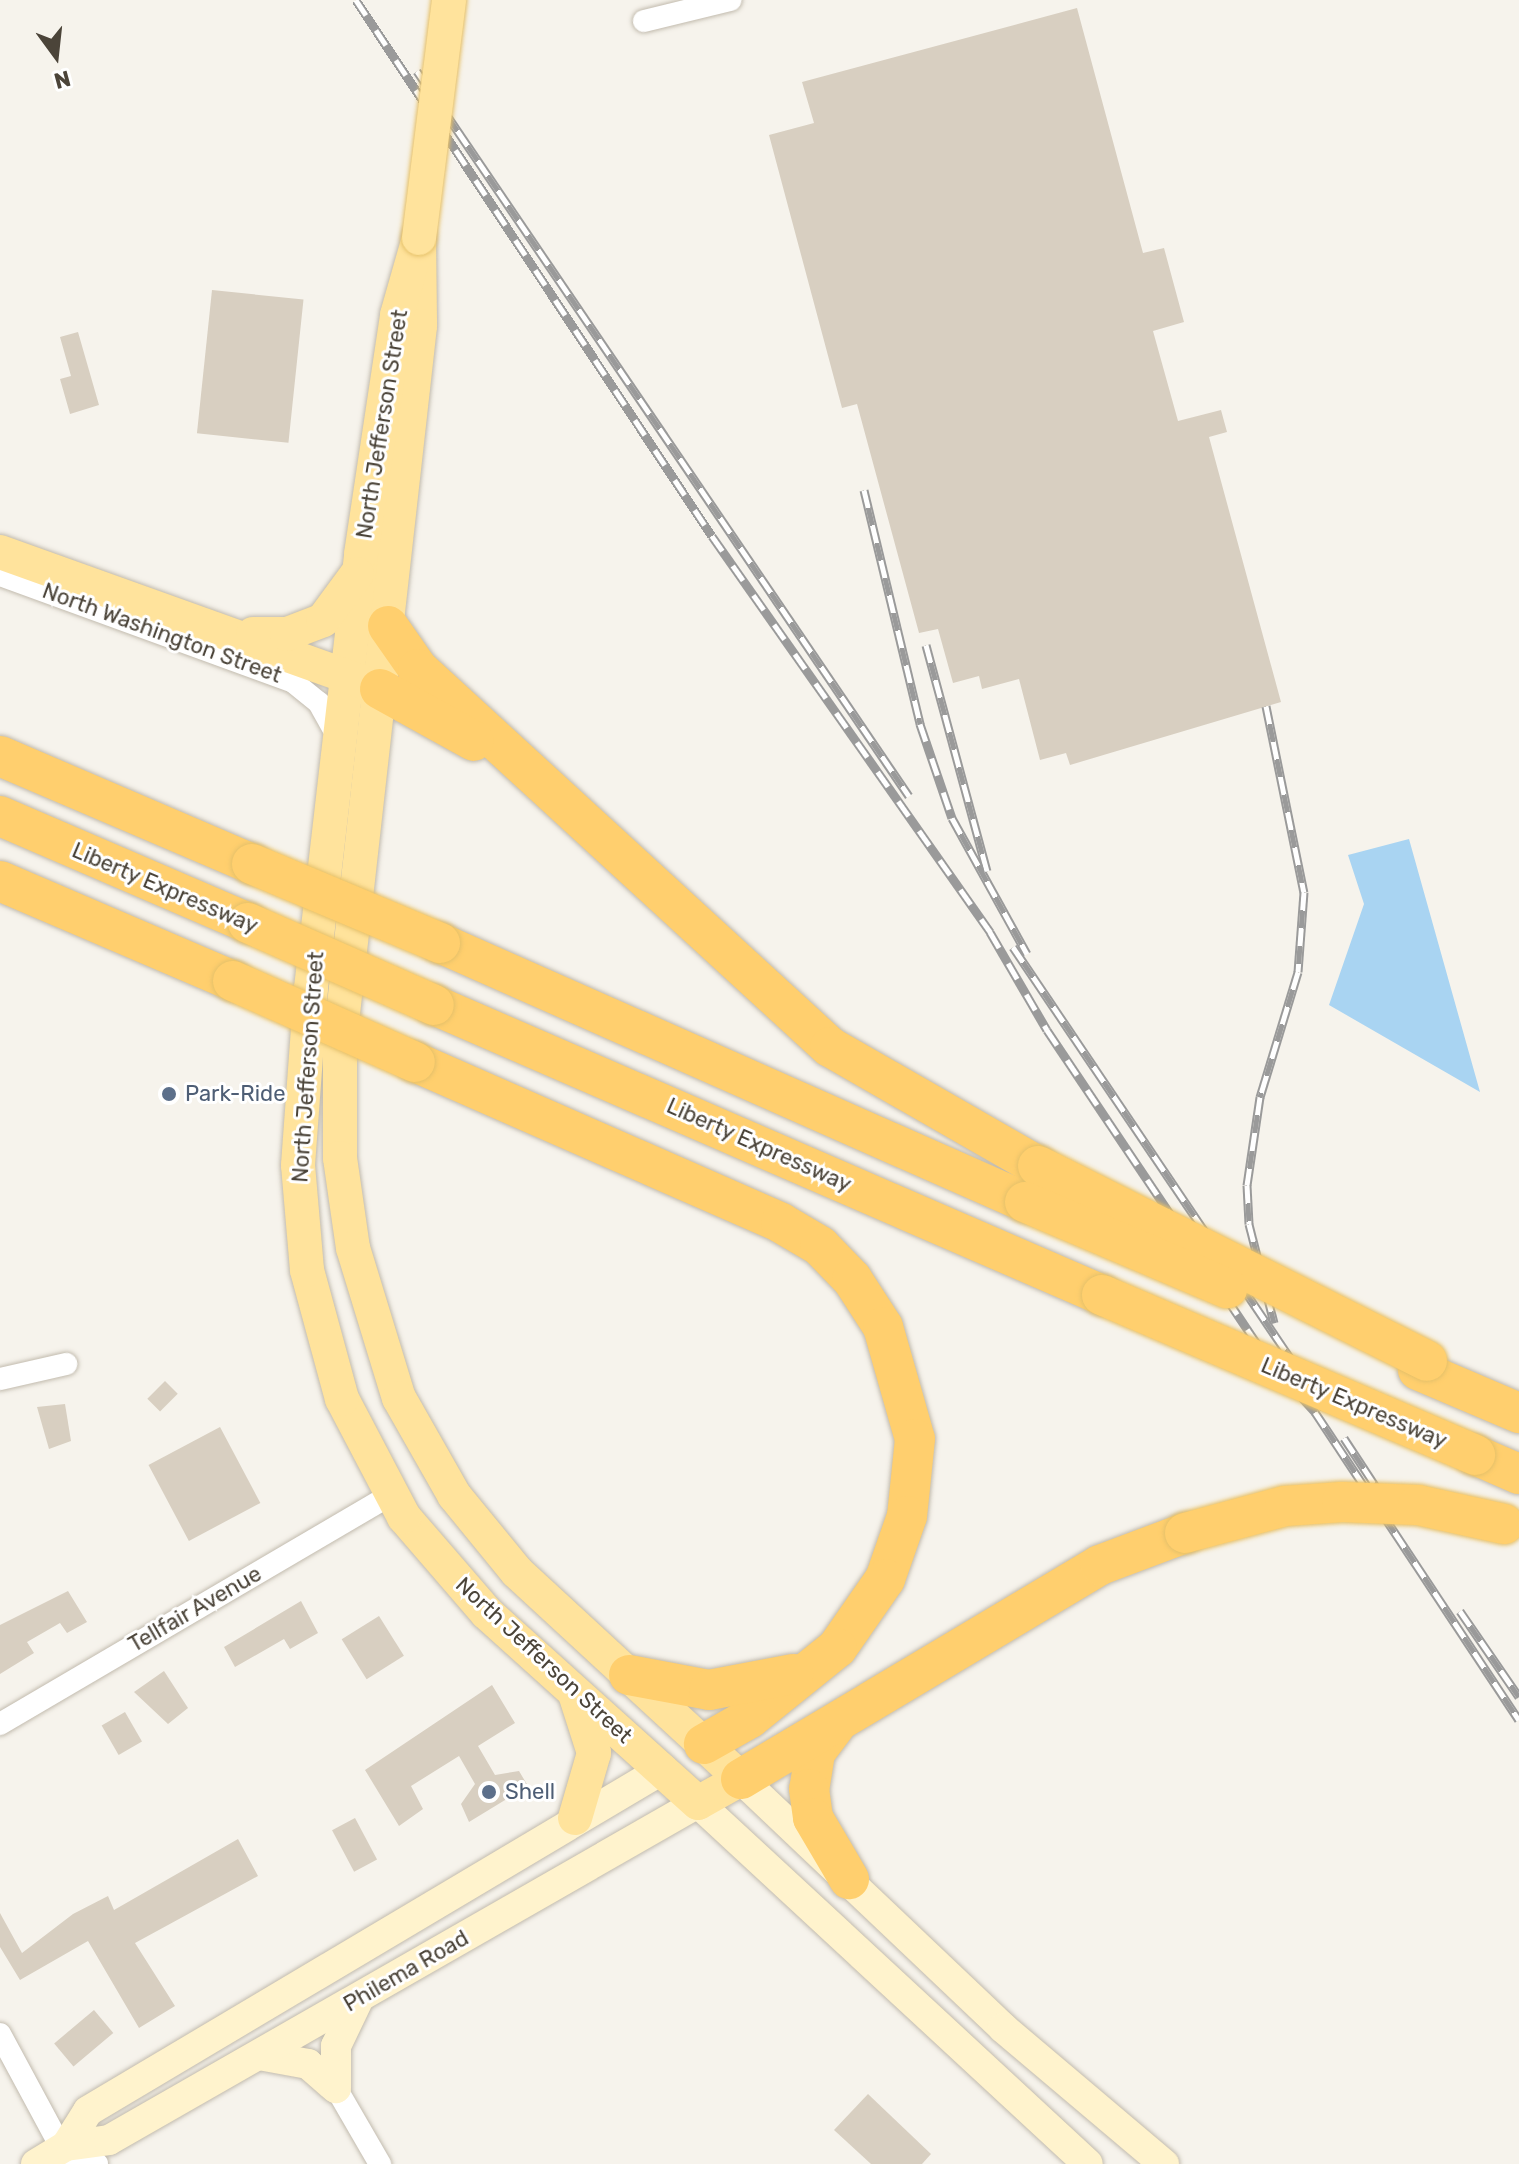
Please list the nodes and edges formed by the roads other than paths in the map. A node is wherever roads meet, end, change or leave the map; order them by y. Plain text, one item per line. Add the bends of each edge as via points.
1 (449, 0) edge
2 (730, 0) edge
3 (644, 21) dead end
4 (419, 238) junction
5 (0, 552) edge
6 (361, 554) junction
7 (0, 575) edge
8 (388, 626) junction
9 (237, 633) junction
10 (365, 682) junction
11 (342, 743) junction
12 (0, 756) edge
13 (530, 772) junction
14 (0, 816) edge
15 (0, 881) edge
16 (1031, 1184) junction
17 (66, 1364) dead end
18 (0, 1379) edge
19 (1519, 1413) edge
20 (1519, 1474) edge
21 (390, 1495) junction
22 (1512, 1526) edge
23 (818, 1663) junction
24 (629, 1675) junction
25 (569, 1687) junction
26 (838, 1723) junction
27 (0, 1724) edge
28 (704, 1744) junction
29 (663, 1769) junction
30 (741, 1779) junction
31 (698, 1803) junction
32 (575, 1818) junction
33 (849, 1879) junction
34 (359, 1998) junction
35 (0, 2034) edge
36 (259, 2055) junction
37 (336, 2088) junction
38 (68, 2155) edge
39 (36, 2164) edge
40 (97, 2164) edge
41 (380, 2164) edge
42 (1088, 2164) edge
43 (1164, 2164) edge

1 - 4 main road, North Jefferson Street, bridge
2 - 3 street
4 - 6 main road, North Jefferson Street via 397,315
4 - 8 main road, North Jefferson Street via 420,326
5 - 9 main road
6 - 9 main road via 348,594 323,620 287,634
6 - 10 main road, North Jefferson Street
7 - 11 street, North Washington Street via 292,681 319,703
8 - 10 main road, North Jefferson Street
8 - 13 highway via 407,660
9 - 10 main road
10 - 11 main road, North Jefferson Street
10 - 13 highway
10 - 24 main road, North Jefferson Street via 338,1112 362,1288 399,1398 454,1495 517,1572
11 - 21 main road, North Jefferson Street via 305,1060 300,1228 331,1369
12 - 16 highway, bridge via 440,943
13 - 16 highway via 830,1047
14 - 20 highway, Liberty Expressway, bridge
15 - 23 highway, bridge via 781,1223 820,1246 852,1279 883,1327 915,1439 907,1516 885,1579
16 - 19 highway, bridge
17 - 18 street
21 - 25 main road, North Jefferson Street via 486,1612
21 - 27 street, Tellfair Avenue
22 - 26 highway, bridge via 1418,1505 1342,1502 1285,1506 1185,1533 1100,1565
23 - 24 highway via 743,1689
23 - 28 highway
24 - 28 main road, North Jefferson Street
25 - 29 main road, North Jefferson Street
25 - 32 main road via 594,1753
26 - 30 highway
26 - 33 highway via 815,1753 809,1789 813,1818
28 - 29 main road, Philema Road
28 - 30 main road, North Jefferson Street
29 - 31 main road, North Jefferson Street
29 - 32 main road, Philema Road
30 - 31 main road, Philema Road
30 - 33 main road
31 - 34 main road, Philema Road
31 - 42 main road, North Jefferson Street
32 - 38 main road, Philema Road via 88,2111
33 - 43 main road via 1089,2107
34 - 36 main road, Philema Road
34 - 37 main road via 336,2046
35 - 38 street
36 - 37 main road via 308,2064
36 - 38 main road, Philema Road via 109,2140
37 - 41 street
38 - 39 main road, Philema Road
38 - 40 street

